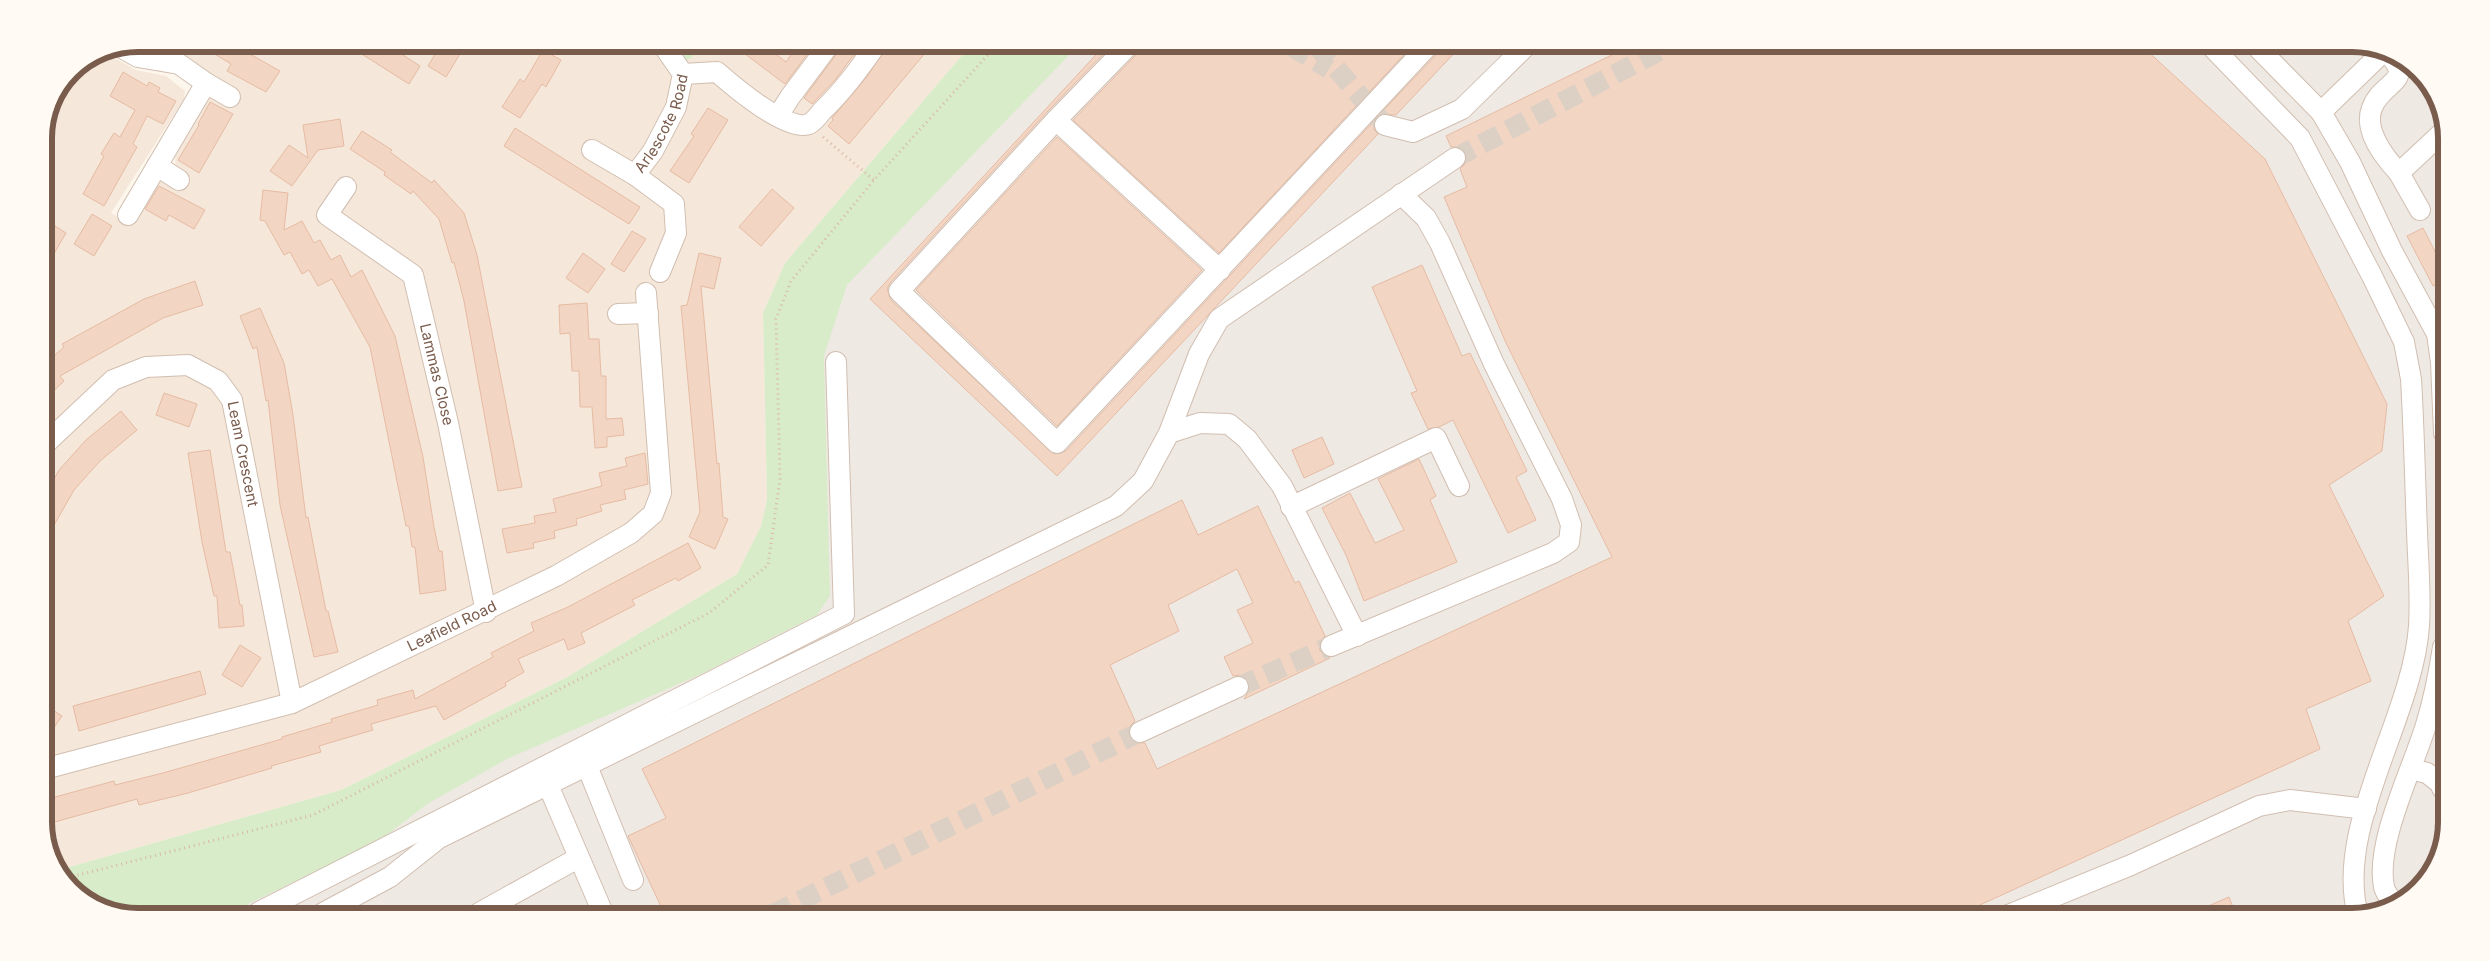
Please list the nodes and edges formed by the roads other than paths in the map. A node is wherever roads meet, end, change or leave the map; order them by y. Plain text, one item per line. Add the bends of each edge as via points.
1 (668, 52) edge
2 (824, 52) edge
3 (871, 52) edge
4 (1122, 52) edge
5 (1422, 52) edge
6 (1520, 52) edge
7 (2217, 52) edge
8 (2262, 52) edge
9 (131, 53) edge
10 (2377, 57) edge
11 (2399, 67) edge
12 (683, 74) junction
13 (206, 83) junction
14 (230, 97) dead end
15 (2321, 112) junction
16 (778, 116) junction
17 (1056, 120) junction
18 (1385, 125) tunnel mouth
19 (2437, 138) edge
20 (592, 150) dead end
21 (1455, 158) tunnel mouth
22 (157, 166) junction
23 (2399, 173) junction
24 (635, 175) junction
25 (178, 180) dead end
26 (346, 187) dead end
27 (1400, 194) junction
28 (2420, 210) dead end
29 (128, 215) dead end
30 (1220, 270) junction
31 (660, 272) dead end
32 (646, 293) dead end
33 (648, 313) junction
34 (618, 314) dead end
35 (2437, 341) edge
36 (836, 362) dead end
37 (1169, 433) junction
38 (52, 437) edge
39 (1459, 486) dead end
40 (1291, 507) junction
41 (486, 612) junction
42 (1358, 636) junction
43 (1331, 646) tunnel mouth
44 (2438, 681) edge
45 (1238, 687) tunnel mouth
46 (292, 703) junction
47 (1140, 732) tunnel mouth
48 (587, 766) junction
49 (53, 767) edge
50 (2411, 768) junction
51 (2438, 781) edge
52 (548, 785) junction
53 (2366, 809) junction
54 (578, 858) junction
55 (633, 880) dead end
56 (2391, 899) edge
57 (267, 908) edge
58 (332, 908) edge
59 (488, 908) edge
60 (601, 908) edge
61 (2026, 908) edge
62 (2356, 908) edge

1 - 12 street, Arlescote Road
2 - 16 street
3 - 16 street via 844,90 809,124 798,126
4 - 17 street
5 - 30 street
6 - 18 street via 1462,109 1413,132
7 - 53 street via 2300,138 2404,342 2411,379 2419,626 2409,680
8 - 15 street
9 - 13 street via 179,64
10 - 15 street
11 - 23 street via 2398,77 2371,108 2375,141
12 - 16 street via 717,72 748,99
12 - 24 street, Arlescote Road via 676,107 653,151
13 - 14 street
13 - 22 street
15 - 35 street via 2350,162
17 - 30 street
17 - 30 street via 899,291 1057,443
19 - 23 street
20 - 24 street
21 - 27 street
22 - 25 street
22 - 29 street
23 - 28 street
24 - 31 street, Arlescote Road via 674,204 676,233
26 - 41 street, Lammas Close via 327,215 413,275 448,423
27 - 37 street via 1373,216 1220,319 1199,354
27 - 42 street via 1426,218 1440,244 1494,364 1562,498 1571,525 1569,542 1553,552
32 - 33 street, Leafield Road
33 - 34 street
33 - 41 street, Leafield Road via 661,493 653,514 631,533
36 - 57 street via 844,614
37 - 40 street via 1200,423 1228,424 1247,439 1282,486
37 - 48 street via 1143,481 1116,506
38 - 46 street, Leam Crescent via 113,380 146,367 188,365 218,381 232,400
39 - 40 street via 1436,438
40 - 42 street
41 - 46 street, Leafield Road
42 - 43 street
44 - 50 street
45 - 47 street
46 - 49 street, Leafield Road
48 - 52 street
48 - 55 street
50 - 51 street via 2428,773
50 - 56 street via 2389,832 2383,866 2384,888
52 - 54 street
52 - 58 street via 440,838 390,877
53 - 61 street via 2290,800 2259,806 2131,865
53 - 62 street via 2354,861 2353,895
54 - 59 street
54 - 60 street

